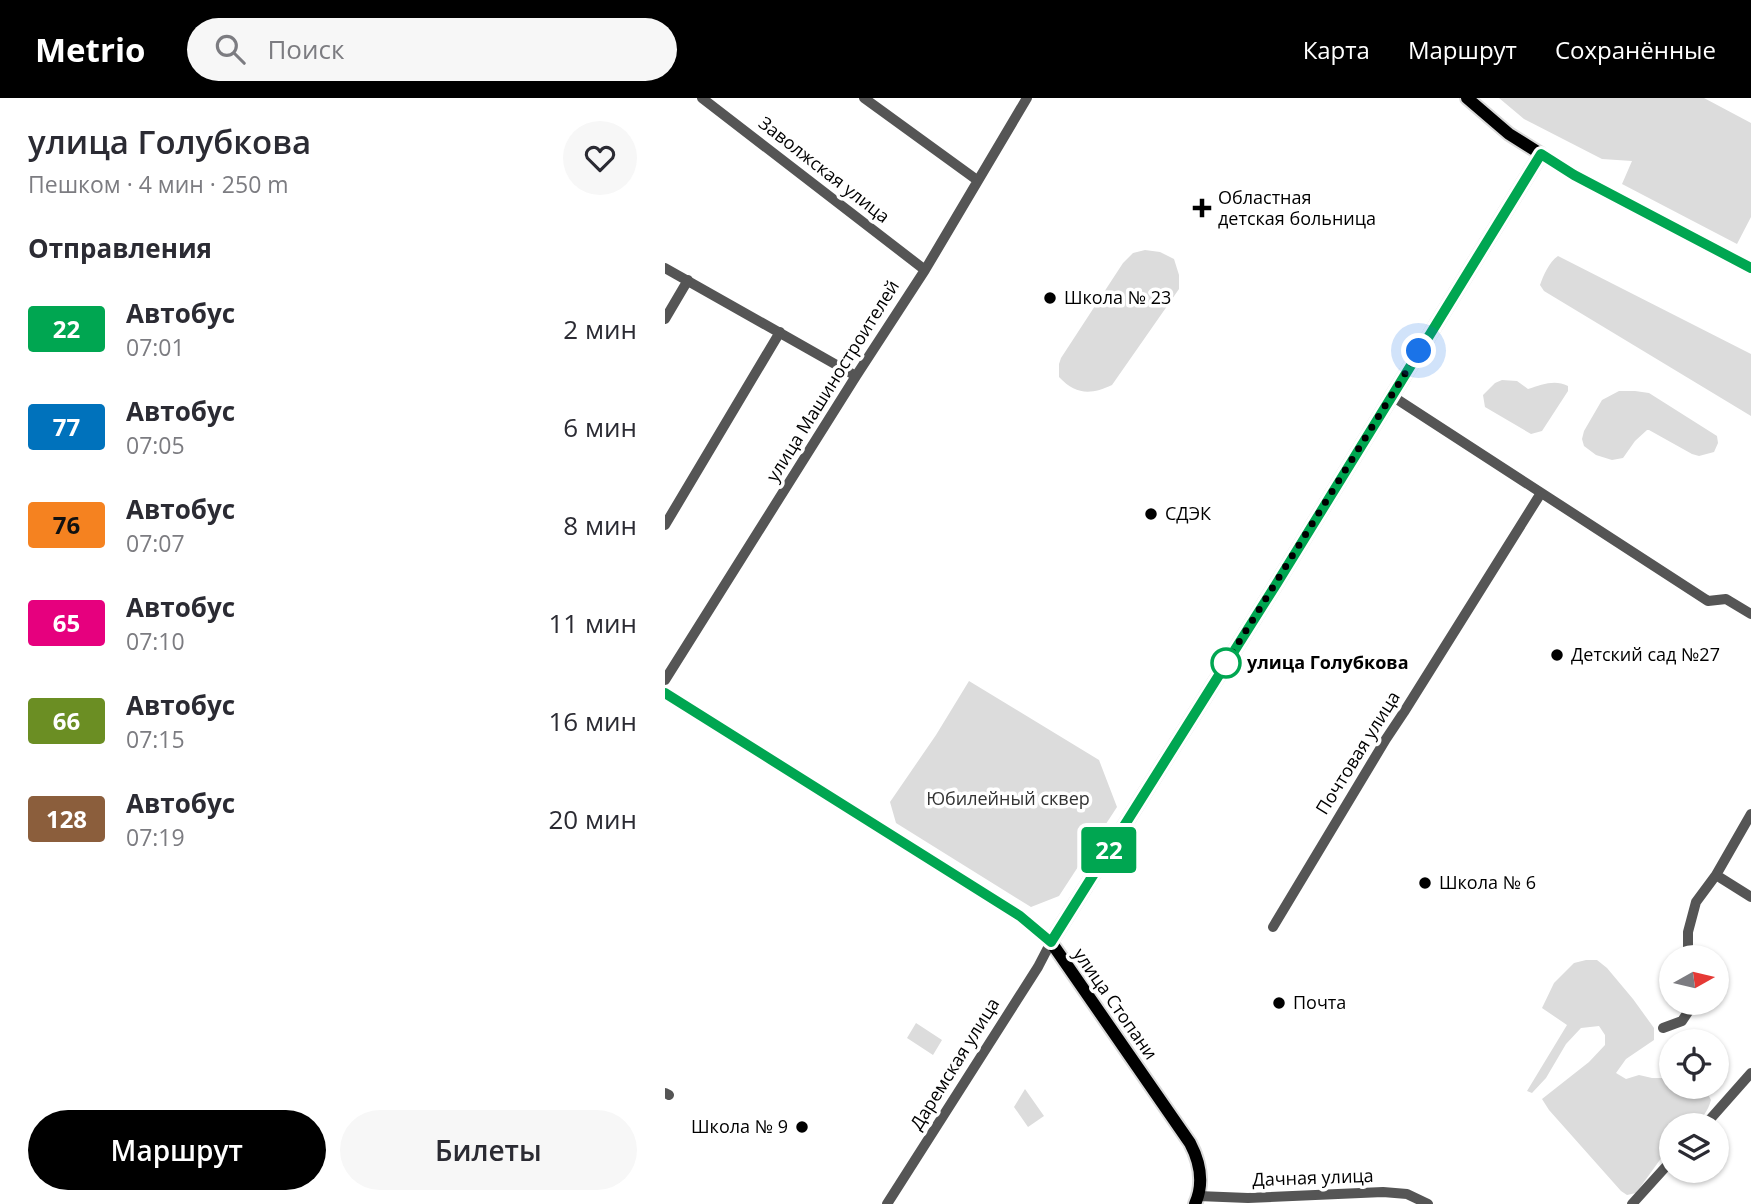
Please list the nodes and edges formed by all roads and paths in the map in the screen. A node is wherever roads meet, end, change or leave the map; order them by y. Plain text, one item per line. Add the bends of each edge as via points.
1 (702, 98) edge
2 (864, 98) edge
3 (1027, 98) edge
4 (1467, 98) edge
5 (1541, 154) junction
6 (977, 180) junction
7 (665, 268) edge
8 (1751, 268) edge
9 (925, 270) junction
10 (688, 280) junction
11 (665, 320) edge
12 (780, 331) junction
13 (856, 376) junction
14 (1392, 396) junction
15 (1541, 493) junction
16 (665, 525) edge
17 (1751, 614) edge
18 (665, 680) edge
19 (665, 692) edge
20 (1751, 814) edge
21 (1716, 875) junction
22 (1751, 898) edge
23 (1273, 927) dead end
24 (1051, 942) junction
25 (1688, 945) edge
26 (1686, 1015) edge
27 (1663, 1028) dead end
28 (1751, 1073) edge
29 (1716, 1113) edge
30 (1659, 1174) edge
31 (1196, 1200) edge
32 (887, 1204) edge
33 (1428, 1204) edge
34 (1632, 1204) edge

1 - 9 street, Заволжская улица
2 - 6 street
3 - 6 street, улица Машиностроителей
4 - 5 main road
5 - 8 street
5 - 14 main road
6 - 9 street, улица Машиностроителей
7 - 10 street
9 - 13 street, улица Машиностроителей
10 - 11 street
10 - 12 street
12 - 13 street
12 - 16 street
13 - 18 street, улица Машиностроителей
14 - 15 street
14 - 24 main road
15 - 17 street via 1708,601 1726,599
15 - 23 street, Почтовая улица
19 - 24 street, улица Стопани via 1020,916
20 - 21 street
21 - 22 street
21 - 25 street via 1696,902
24 - 31 main road, улица Стопани via 1190,1143 1200,1170
24 - 32 street, Даремская улица
26 - 27 street
28 - 29 street
30 - 34 street
31 - 33 street, Дачная улица via 1383,1192 1407,1194

